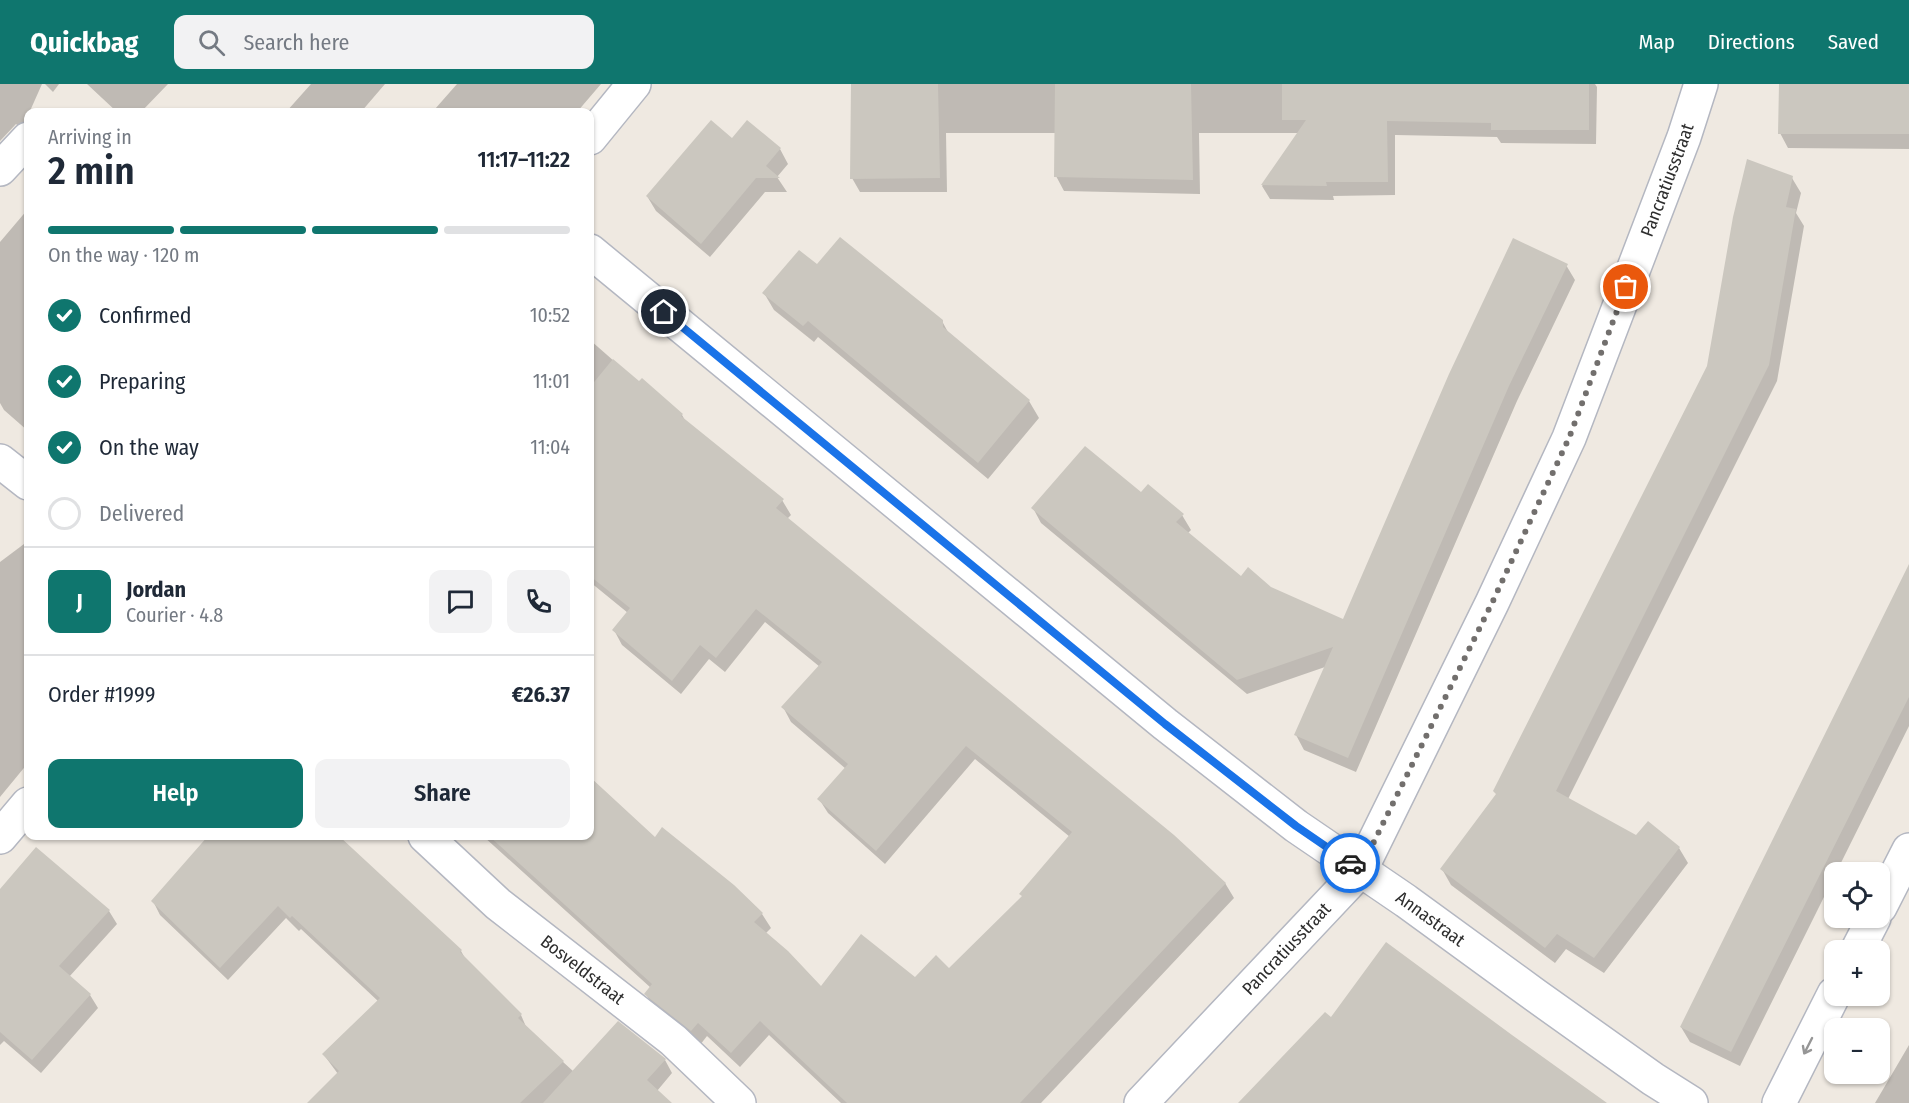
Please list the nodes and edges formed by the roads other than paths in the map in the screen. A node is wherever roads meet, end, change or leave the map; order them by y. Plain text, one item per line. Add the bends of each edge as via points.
1 (634, 84) edge
2 (1701, 84) edge
3 (594, 133) edge
4 (24, 143) edge
5 (0, 169) edge
6 (594, 254) edge
7 (0, 461) edge
8 (24, 480) edge
9 (24, 809) edge
10 (0, 837) edge
11 (429, 840) edge
12 (1909, 850) edge
13 (1360, 870) junction
14 (1890, 887) edge
15 (1828, 1006) edge
16 (740, 1103) edge
17 (1141, 1103) edge
18 (1691, 1103) edge
19 (1779, 1103) edge

1 - 3 street
2 - 13 street, Pancratiusstraat via 1569,438
4 - 5 street
6 - 13 street, Annastraat via 1165,724 1296,826
7 - 8 street
9 - 10 street
11 - 16 street, Bosveldstraat via 498,904 673,1040
12 - 14 street
13 - 17 street, Pancratiusstraat
13 - 18 street, Annastraat
15 -> 19 street

